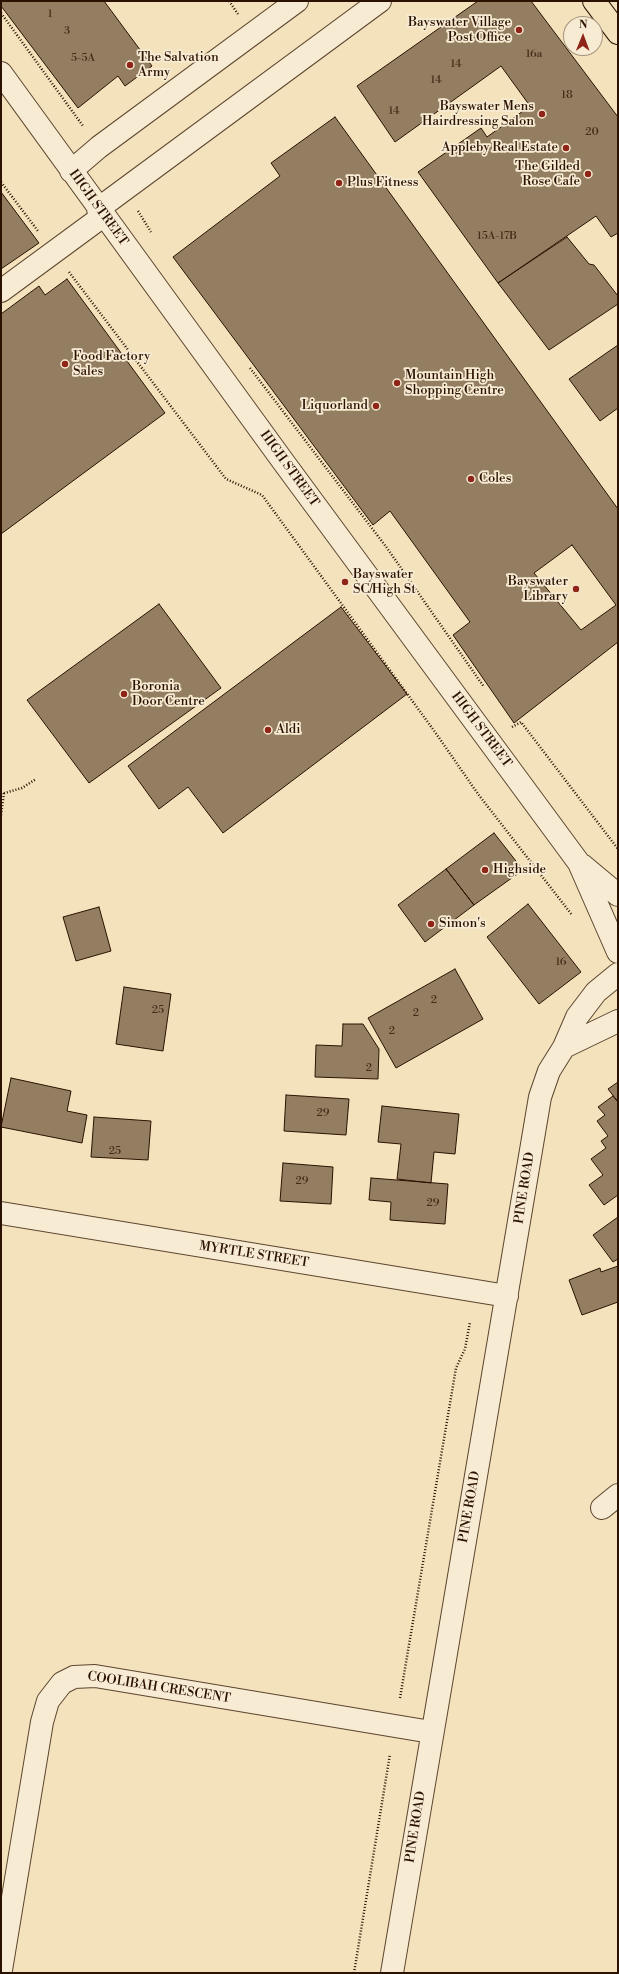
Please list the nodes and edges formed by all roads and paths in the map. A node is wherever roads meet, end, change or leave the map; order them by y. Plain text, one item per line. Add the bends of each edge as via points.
1 (297, 1) edge
2 (380, 1) edge
3 (594, 1) edge
4 (1, 13) edge
5 (618, 34) edge
6 (1, 73) edge
7 (99, 146) junction
8 (71, 171) junction
9 (1, 182) edge
10 (125, 189) junction
11 (101, 212) junction
12 (153, 236) dead end
13 (54, 252) junction
14 (1, 291) edge
15 (249, 367) dead end
16 (486, 689) dead end
17 (508, 721) dead end
18 (36, 779) dead end
19 (3, 794) edge
20 (1, 816) edge
21 (618, 849) edge
22 (579, 863) junction
23 (618, 895) edge
24 (574, 917) dead end
25 (618, 952) edge
26 (618, 974) edge
27 (618, 1020) edge
28 (564, 1047) junction
29 (1, 1213) edge
30 (507, 1296) junction
31 (470, 1322) dead end
32 (400, 1698) dead end
33 (432, 1732) junction
34 (390, 1754) dead end
35 (1, 1970) edge
36 (354, 1973) edge
37 (392, 1973) edge

1 - 7 street
2 - 10 street
3 - 5 main road
4 - 7 path
6 - 8 street, HIGH STREET
7 - 8 street
8 - 11 street, HIGH STREET
9 - 13 path
10 - 11 street
10 - 12 path
11 - 13 street
11 - 22 street, HIGH STREET
13 - 14 street
13 - 24 path via 226,479 262,495 478,794
15 - 16 path via 386,548
17 - 21 path via 513,728 521,722
18 - 19 path via 22,788
19 - 20 path
22 - 23 street, HIGH STREET
22 - 25 street, HIGH STREET
26 - 28 street, PINE ROAD via 596,992 577,1017
27 - 28 street
28 - 30 street, PINE ROAD via 549,1071 540,1097
29 - 30 street, MYRTLE STREET
30 - 33 street, PINE ROAD
31 - 32 path via 465,1349 456,1368
33 - 35 street, COOLIBAH CRESCENT via 95,1676 74,1677 62,1683 48,1701 42,1722
33 - 37 street, PINE ROAD
34 - 36 path

